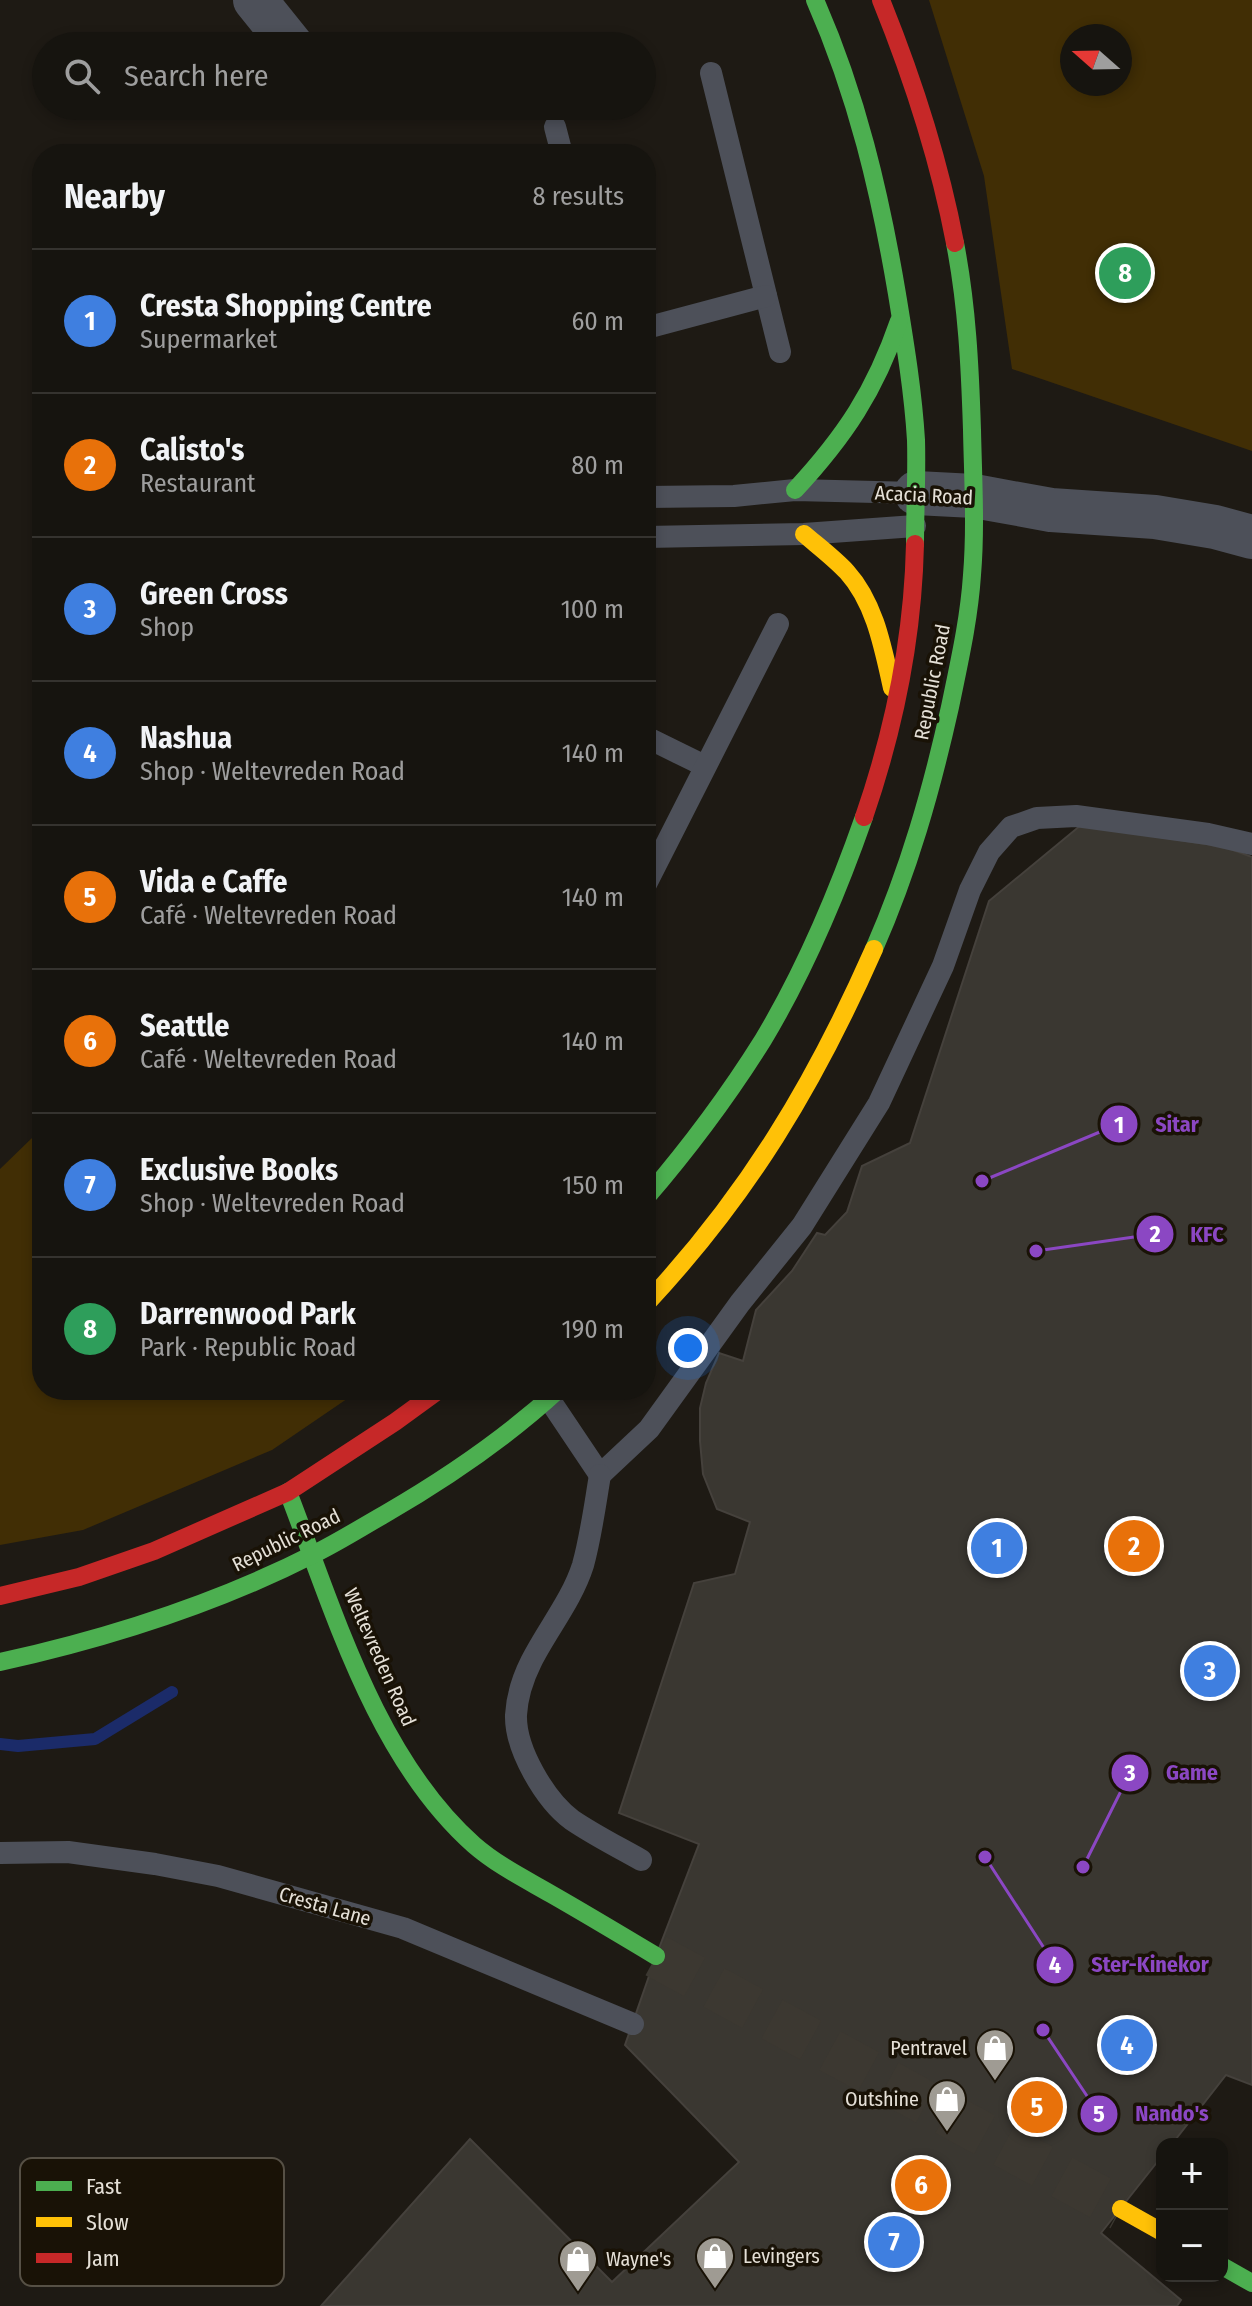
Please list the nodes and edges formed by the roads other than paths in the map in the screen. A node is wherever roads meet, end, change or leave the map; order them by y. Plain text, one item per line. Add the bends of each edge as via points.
1 (255, 0) edge
2 (815, 0) edge
3 (881, 0) edge
4 (281, 32) edge
5 (711, 73) dead end
6 (555, 127) dead end
7 (559, 144) edge
8 (766, 296) junction
9 (900, 318) junction
10 (656, 325) edge
11 (780, 352) dead end
12 (656, 497) edge
13 (915, 510) junction
14 (974, 510) junction
15 (799, 512) junction
16 (656, 535) edge
17 (1252, 537) edge
18 (778, 624) dead end
19 (895, 702) junction
20 (656, 742) edge
21 (705, 766) junction
22 (1252, 844) edge
23 (656, 864) edge
24 (656, 1186) edge
25 (656, 1293) edge
26 (425, 1400) edge
27 (546, 1400) edge
28 (556, 1400) edge
29 (600, 1475) junction
30 (288, 1492) junction
31 (313, 1555) junction
32 (0, 1596) edge
33 (0, 1662) edge
34 (0, 1853) edge
35 (641, 1860) dead end
36 (656, 1956) tunnel mouth
37 (633, 2024) dead end
38 (1121, 2209) tunnel mouth
39 (1156, 2229) edge
40 (1228, 2269) edge
41 (1252, 2283) edge

1 - 4 street
2 - 9 main road, Republic Road via 858,109 884,217
3 - 14 main road, Republic Road via 934,146 955,246 968,339
5 - 8 lane
6 - 7 lane
8 - 10 lane
8 - 11 lane
9 - 13 main road, Republic Road via 915,432
9 - 15 main road via 865,403
12 - 15 lane via 734,496
13 - 14 street, Acacia Road
13 - 15 lane, Acacia Road
13 - 15 lane, Acacia Road
13 - 19 main road, Republic Road via 914,582
14 - 17 street, Acacia Road via 1155,517
14 - 25 main road, Republic Road via 972,579 962,647 938,763 910,860 871,956 792,1114 742,1191
15 - 16 lane
15 - 19 main road via 857,585 879,631
18 - 21 lane
19 - 24 main road, Republic Road via 866,814 823,924 730,1091
20 - 21 lane
21 - 23 lane
22 - 29 lane via 1076,816 1037,818 1011,827 989,852 970,890 943,966 879,1103 810,1214 649,1429
26 - 30 main road, Republic Road
27 - 31 main road, Republic Road via 496,1443 426,1490
28 - 29 lane
29 - 35 lane via 583,1566 529,1667 520,1691 517,1730 545,1792 571,1819
30 - 31 main road, Weltevreden Road
30 - 32 main road, Republic Road via 154,1551
31 - 33 main road, Republic Road via 129,1630
31 - 36 main road, Weltevreden Road via 363,1681 429,1797 501,1865
34 - 37 lane, Cresta Lane via 68,1852 218,1876 403,1928
38 - 39 main road
40 - 41 main road

